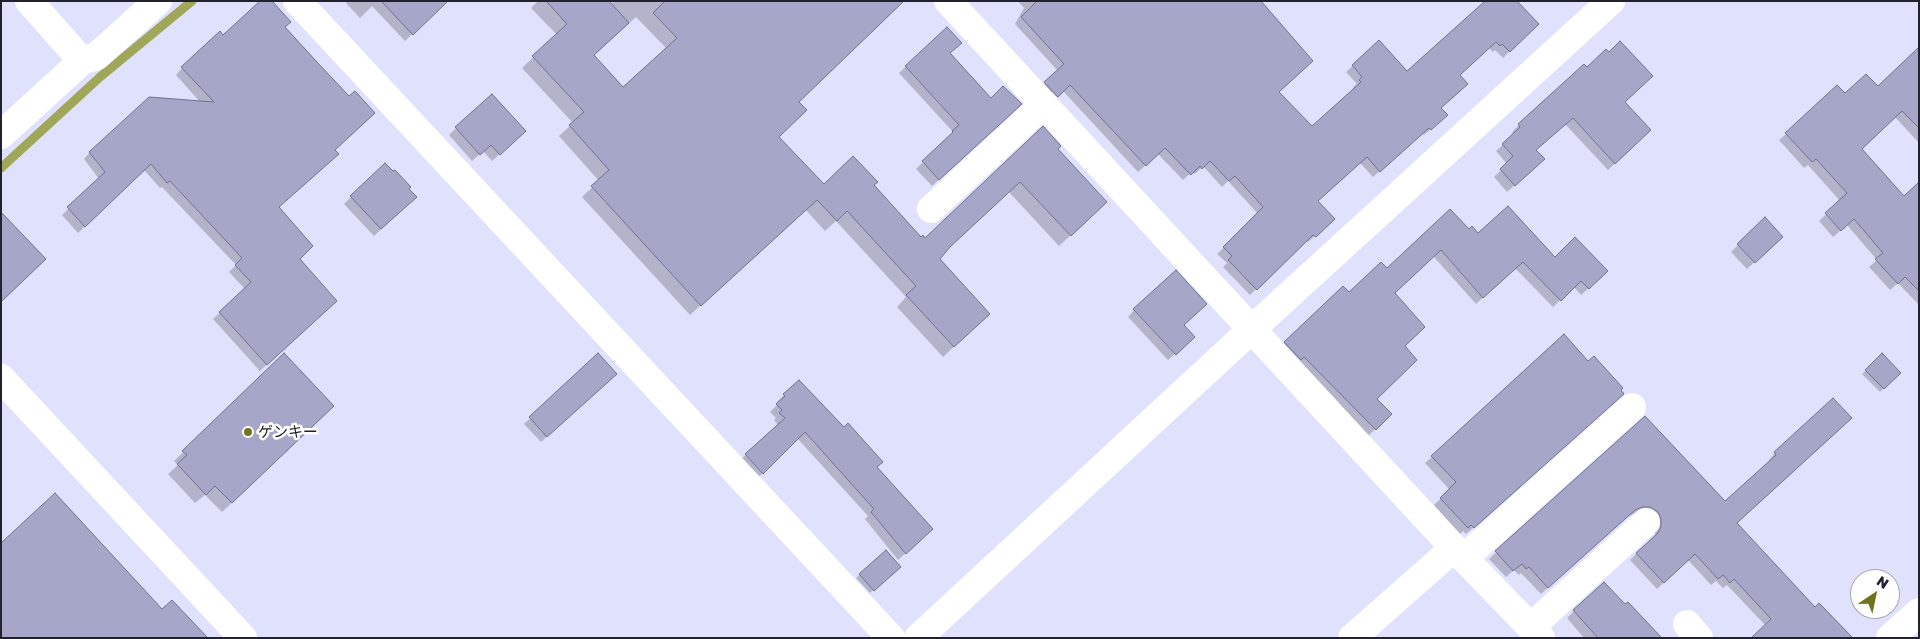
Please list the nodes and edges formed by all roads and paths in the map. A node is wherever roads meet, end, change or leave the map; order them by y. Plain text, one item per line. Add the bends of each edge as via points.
1 (29, 1) edge
2 (158, 1) edge
3 (297, 1) edge
4 (948, 1) edge
5 (1611, 1) edge
6 (82, 61) junction
7 (1044, 104) junction
8 (1, 135) edge
9 (931, 209) dead end
10 (1252, 329) junction
11 (1, 378) edge
12 (1632, 407) dead end
13 (1646, 522) dead end
14 (1459, 553) junction
15 (1919, 612) edge
16 (1536, 632) edge
17 (243, 638) edge
18 (891, 638) edge
19 (918, 638) edge
20 (1352, 638) edge
21 (1890, 638) edge

1 - 6 street
2 - 6 street via 97,56
3 - 18 street
4 - 7 street
5 - 10 street
6 - 8 street
7 - 9 street
7 - 10 street
10 - 14 street
10 - 19 street
11 - 17 street
12 - 14 street
13 - 16 street
14 - 16 street
14 - 20 street
15 - 21 street

